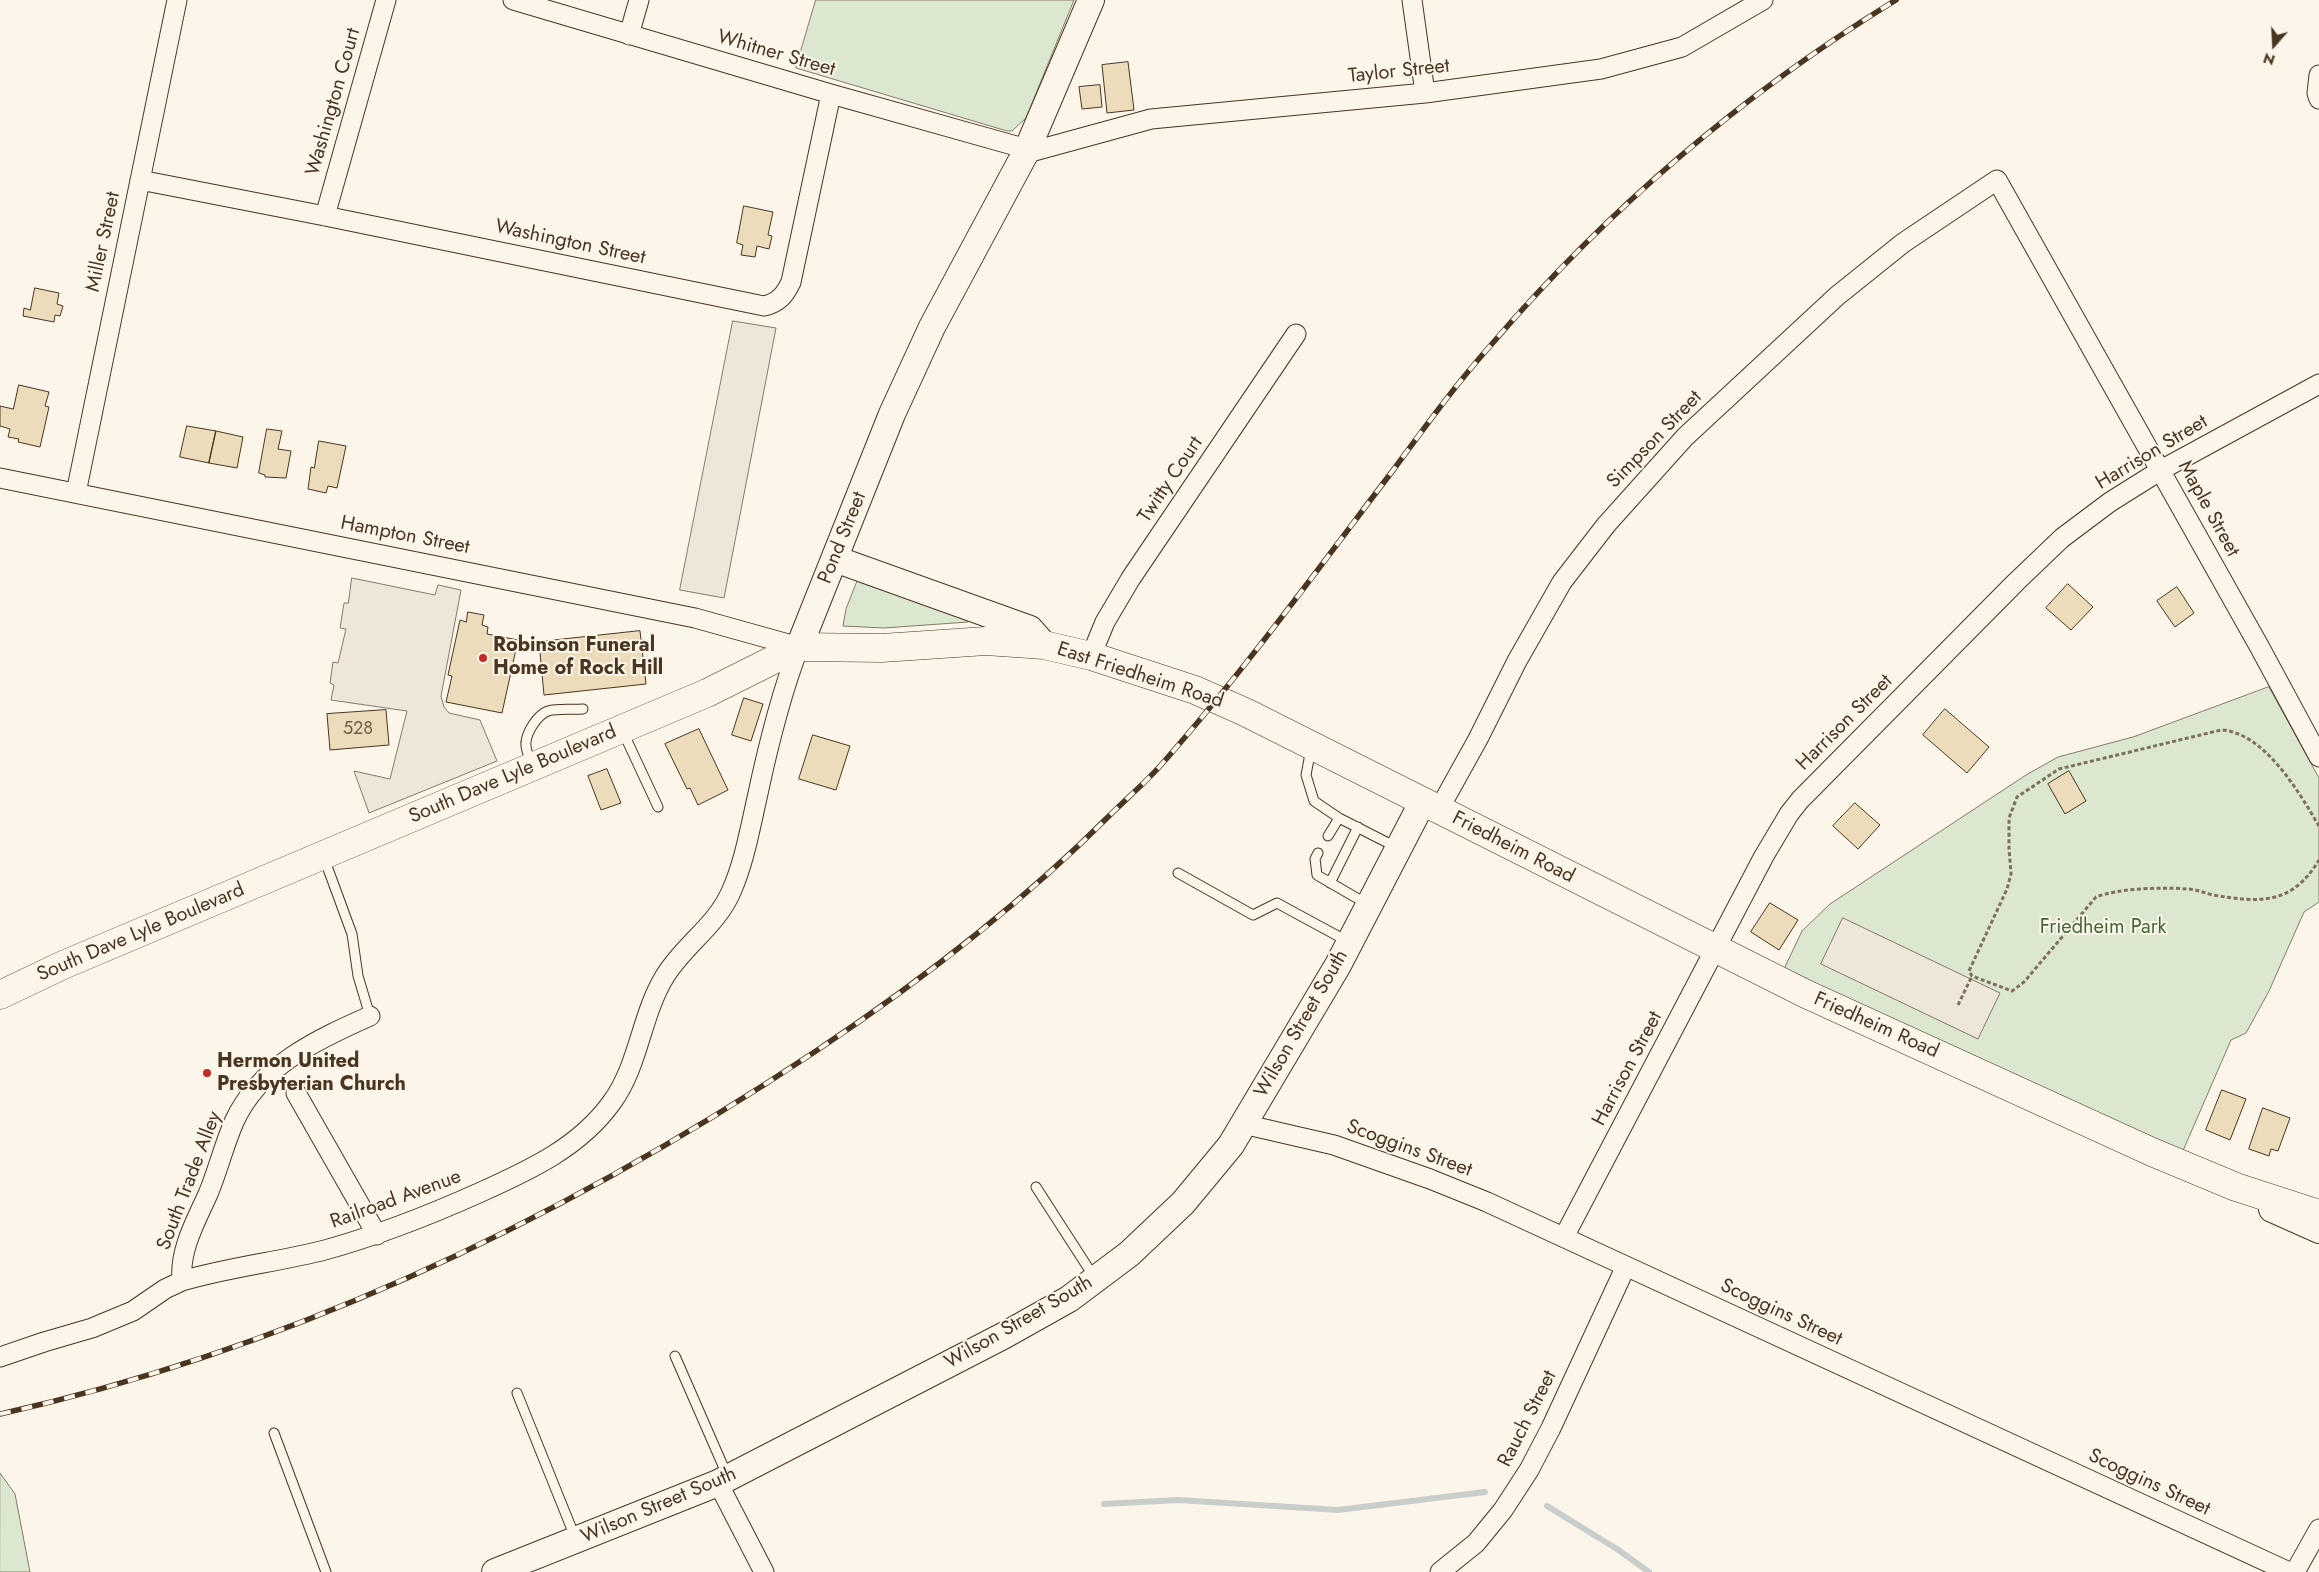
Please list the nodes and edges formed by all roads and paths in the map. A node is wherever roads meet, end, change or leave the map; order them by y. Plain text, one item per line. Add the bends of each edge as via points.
1 (177, 0) edge
2 (386, 0) edge
3 (513, 0) edge
4 (639, 0) edge
5 (1091, 0) edge
6 (1412, 0) edge
7 (1763, 0) edge
8 (629, 35) junction
9 (2319, 76) edge
10 (1425, 93) junction
11 (831, 94) junction
12 (2319, 99) edge
13 (1028, 150) junction
14 (140, 180) junction
15 (1997, 180) joint
16 (325, 216) junction
17 (1296, 334) dead end
18 (2319, 384) edge
19 (2161, 470) junction
20 (0, 478) edge
21 (76, 493) junction
22 (835, 560) junction
23 (1044, 645) junction
24 (799, 647) junction
25 (1091, 656) junction
26 (583, 709) dead end
27 (622, 729) junction
28 (1315, 748) junction
29 (2319, 757) edge
30 (533, 767) junction
31 (658, 807) dead end
32 (1430, 807) junction
33 (1340, 818) junction
34 (2319, 826) edge
35 (1358, 828) junction
36 (1328, 836) dead end
37 (1398, 848) junction
38 (1318, 853) dead end
39 (323, 856) junction
40 (2319, 860) edge
41 (1178, 873) dead end
42 (1330, 883) junction
43 (1369, 905) junction
44 (697, 939) joint
45 (1349, 943) junction
46 (1716, 950) junction
47 (1972, 976) junction
48 (0, 995) edge
49 (1958, 1005) dead end
50 (370, 1016) joint
51 (296, 1093) dead end
52 (1243, 1124) junction
53 (1036, 1187) dead end
54 (2236, 1187) junction
55 (2319, 1214) edge
56 (2319, 1230) edge
57 (377, 1235) junction
58 (1564, 1237) junction
59 (1626, 1266) junction
60 (1095, 1279) junction
61 (182, 1281) junction
62 (675, 1356) dead end
63 (0, 1358) edge
64 (516, 1393) dead end
65 (274, 1432) dead end
66 (723, 1481) junction
67 (2319, 1529) edge
68 (576, 1541) junction
69 (326, 1572) edge
70 (495, 1572) edge
71 (764, 1572) edge
72 (1440, 1572) edge
73 (2289, 1572) edge
74 (2295, 1572) edge

1 - 14 street, Miller Street
2 - 16 street, Washington Court
3 - 8 street, Whitner Street
4 - 8 street
5 - 13 street, Pond Street
6 - 10 street
7 - 10 street, Taylor Street via 1682,47 1643,59 1601,69
8 - 11 street, Whitner Street
9 - 12 street
10 - 13 street, Taylor Street via 1150,119 1052,147
11 - 13 street, Whitner Street
11 - 16 street, Washington Street via 791,282 774,304 764,306
13 - 22 street, Pond Street via 932,326 892,414
14 - 16 street, Washington Street
14 - 21 street, Miller Street
15 - 19 street, Maple Street
15 - 32 street, Simpson Street via 1903,243 1836,296 1684,436 1606,525 1562,582 1478,739
17 - 25 street, Twitty Court via 1132,578 1105,622
18 - 19 street, Harrison Street
19 - 29 street, Maple Street
19 - 46 street, Harrison Street via 2062,538 1800,800 1776,835
20 - 21 street, Hampton Street
21 - 24 street, Hampton Street via 695,618
22 - 23 street, East Friedheim Road via 1030,629
22 - 24 street, Pond Street
23 - 24 main road, South Dave Lyle Boulevard via 986,640 882,648
23 - 25 main road, East Friedheim Road
24 - 27 main road, South Dave Lyle Boulevard via 707,693
24 - 44 street, Pond Street via 779,702 732,892 713,922
25 - 28 main road, East Friedheim Road via 1194,690
26 - 30 lane via 547,711 537,720 526,742 526,752
27 - 30 main road, South Dave Lyle Boulevard
27 - 31 lane
28 - 32 main road, East Friedheim Road
28 - 33 lane via 1306,775 1314,801
30 - 39 main road, South Dave Lyle Boulevard
32 - 37 street, Wilson Street South
32 - 46 main road, Friedheim Road
33 - 35 lane
33 - 36 lane
34 - 47 path via 2300,793 2269,754 2232,730 2060,769 2017,797 2009,818 2011,874 1969,971
35 - 37 lane
35 - 42 lane
37 - 43 street, Wilson Street South
38 - 42 lane via 1317,875
39 - 48 main road, South Dave Lyle Boulevard via 63,965
39 - 50 lane via 352,934 358,976
40 - 47 path via 2309,876 2292,888 2262,900 2189,889 2104,894 2096,897 2024,982 2012,991
41 - 45 lane via 1254,915 1277,903
42 - 43 lane
43 - 45 street, Wilson Street South
44 - 57 street, Railroad Avenue via 666,974 657,991 625,1081 612,1103 585,1130 536,1166 453,1205
45 - 52 street, Wilson Street South
46 - 54 main road, Friedheim Road via 2152,1152
46 - 58 street, Harrison Street
47 - 49 path
50 - 61 street, South Trade Alley via 314,1041 296,1053 279,1066 244,1104 186,1245
51 - 57 street
52 - 58 street, Scoggins Street via 1334,1145 1430,1179
52 - 60 street, Wilson Street South via 1231,1145 1183,1202 1129,1254
53 - 60 lane
54 - 55 main road
54 - 56 street, Friedheim Road via 2251,1199
57 - 61 street, Railroad Avenue
58 - 59 street, Scoggins Street
59 - 72 street, Rauch Street via 1529,1470 1476,1543
59 - 73 street, Scoggins Street
60 - 66 street, Wilson Street South via 1068,1299 1003,1336
61 - 63 street, Railroad Avenue via 133,1310 92,1328
62 - 66 lane
64 - 68 lane
65 - 69 lane
66 - 68 street, Wilson Street South
66 - 71 street
67 - 74 street
68 - 70 street, Wilson Street South

